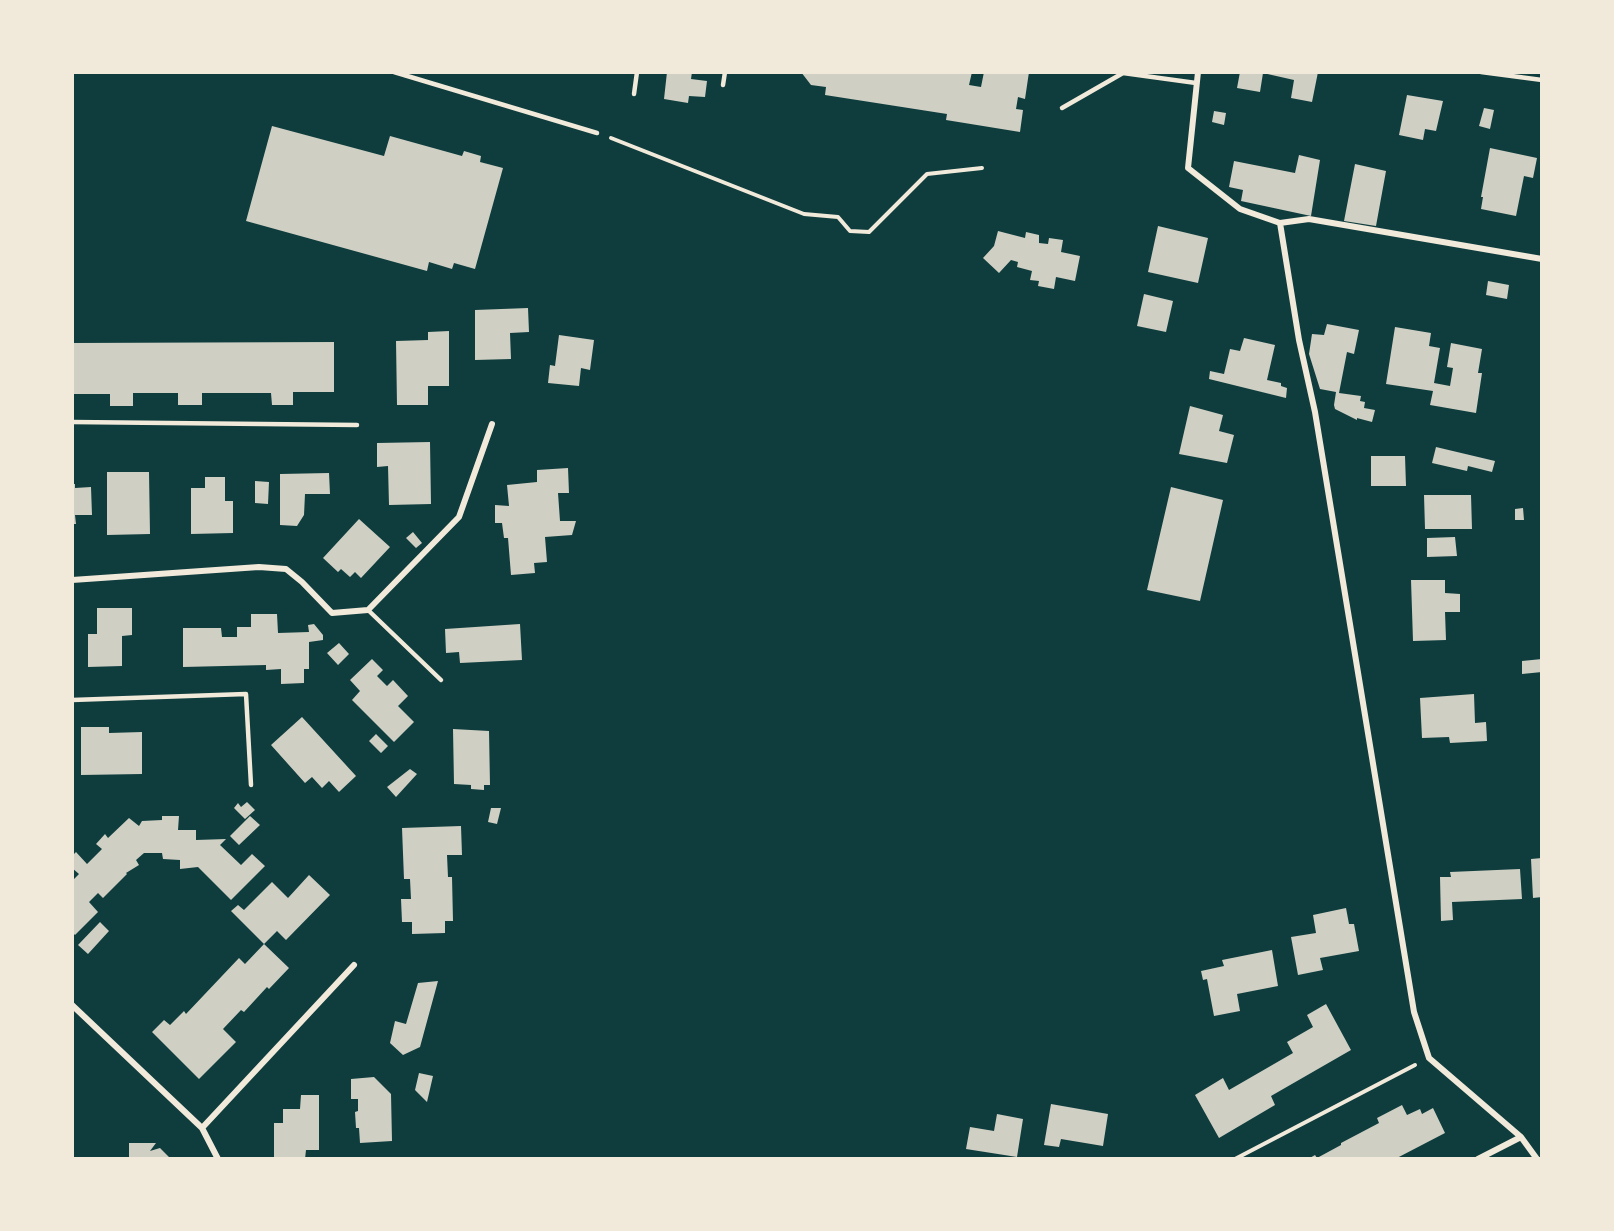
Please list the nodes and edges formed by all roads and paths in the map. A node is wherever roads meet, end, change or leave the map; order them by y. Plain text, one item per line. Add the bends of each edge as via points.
1 (394, 72) edge
2 (637, 72) edge
3 (725, 72) edge
4 (1198, 72) edge
5 (1481, 72) edge
6 (1123, 73) edge
7 (1542, 80) edge
8 (1196, 83) junction
9 (723, 85) dead end
10 (634, 94) dead end
11 (1062, 108) dead end
12 (597, 133) joint
13 (982, 168) dead end
14 (1280, 223) junction
15 (1542, 259) edge
16 (72, 422) edge
17 (492, 424) dead end
18 (357, 425) dead end
19 (72, 580) edge
20 (368, 610) junction
21 (441, 680) dead end
22 (72, 700) edge
23 (251, 785) dead end
24 (354, 965) dead end
25 (72, 1005) edge
26 (1429, 1058) junction
27 (202, 1128) junction
28 (1521, 1137) junction
29 (218, 1159) edge
30 (1235, 1159) edge
31 (1478, 1159) edge
32 (1537, 1159) edge

1 - 12 lane
2 - 10 lane
3 - 9 lane
4 - 8 street
5 - 7 lane
6 - 8 lane
6 - 11 lane
8 - 14 street via 1188,168 1240,209
12 - 13 path via 804,214 838,217 850,231 869,232 927,174
14 - 15 street via 1309,219
14 - 26 street via 1414,1012
16 - 18 lane
17 - 20 street via 459,516
19 - 20 street via 259,567 286,569 332,613
20 - 21 lane
22 - 23 lane via 246,694
24 - 27 street
25 - 27 street
26 - 28 street
26 - 30 path
27 - 29 street
28 - 31 street
28 - 32 street

